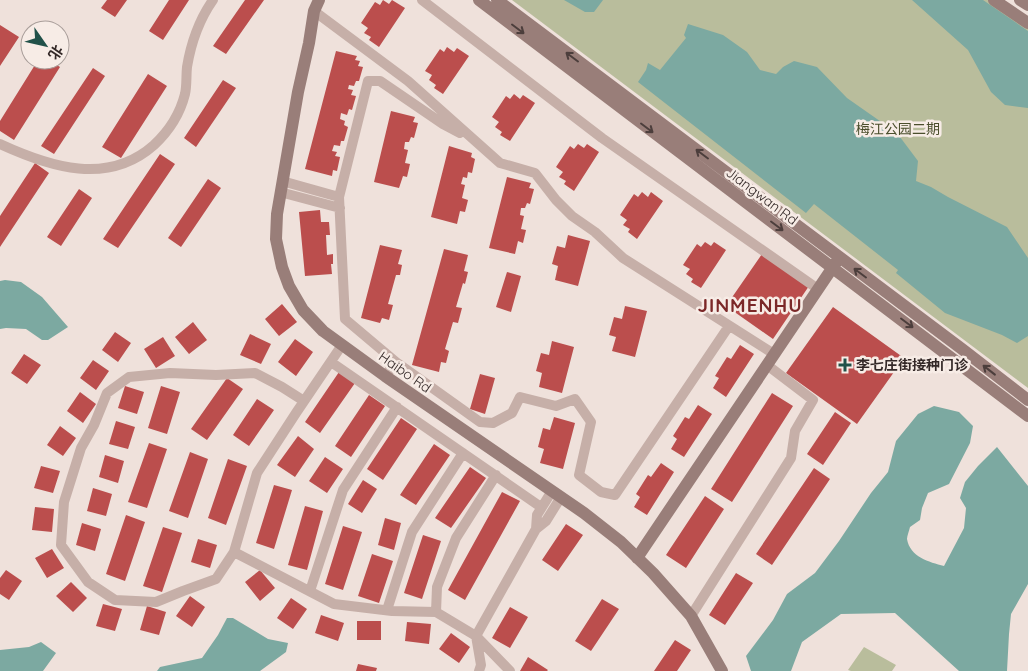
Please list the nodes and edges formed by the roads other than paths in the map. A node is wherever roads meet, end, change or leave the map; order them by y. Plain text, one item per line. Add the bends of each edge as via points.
1 (213, 0) edge
2 (422, 0) edge
3 (479, 0) edge
4 (497, 0) edge
5 (994, 0) edge
6 (1020, 0) edge
7 (1028, 5) edge
8 (316, 6) edge
9 (1028, 23) edge
10 (474, 141) junction
11 (0, 144) edge
12 (281, 187) junction
13 (339, 197) junction
14 (340, 208) junction
15 (836, 262) junction
16 (818, 290) junction
17 (729, 326) junction
18 (342, 345) junction
19 (771, 360) junction
20 (330, 362) junction
21 (396, 362) junction
22 (384, 376) junction
23 (1028, 400) edge
24 (304, 401) junction
25 (397, 408) junction
26 (1028, 416) edge
27 (463, 453) junction
28 (496, 475) junction
29 (556, 494) junction
30 (542, 507) junction
31 (536, 529) junction
32 (234, 552) junction
33 (637, 558) junction
34 (310, 591) junction
35 (387, 610) junction
36 (436, 612) junction
37 (691, 616) junction
38 (476, 636) junction
39 (480, 671) edge
40 (510, 671) edge
41 (722, 671) edge

1 - 11 street via 194,38 186,92 175,119 160,140 141,155 120,165 82,169 27,156
2 - 16 street via 602,138
3 -> 15 main road, Jiangwan Rd
15 -> 4 main road, Jiangwan Rd
5 - 9 main road
6 - 7 main road
8 - 10 street via 408,81
8 - 12 main road, Haibo Rd
10 - 13 street via 443,124 380,80 368,82
10 - 17 street via 500,163 535,173 572,216 623,258
12 - 13 street
12 - 14 street
12 - 18 main road, Haibo Rd via 276,239 289,286 303,310
13 - 14 street
14 - 21 street via 345,320
15 - 16 main road
23 -> 15 main road, Jiangwan Rd
15 -> 26 main road, Jiangwan Rd
16 - 19 main road
17 - 19 street
17 - 21 street via 615,495 601,492 579,475 591,422 575,398 556,406 520,397 512,413 493,423 480,422
18 - 20 street
18 - 22 main road, Haibo Rd
19 - 33 main road
19 - 37 street via 813,400 795,432 790,458
20 - 24 street
20 - 25 street
21 - 22 street
22 - 29 main road, Haibo Rd
24 - 32 street via 257,473
24 - 32 street via 255,373 170,373 129,378 107,393 81,448 64,502 61,545 88,582 115,600 156,602 216,579
25 - 27 street
25 - 34 street via 343,490
27 - 28 street
27 - 35 street via 412,532
28 - 30 street
28 - 36 street via 456,538 437,587
29 - 30 street
29 - 31 street via 546,521
29 - 33 main road, Haibo Rd via 621,542
30 - 31 street via 537,515
31 - 38 street
32 - 34 street
33 - 37 main road, Haibo Rd
34 - 35 street via 334,604
35 - 36 street
36 - 38 street
37 - 41 main road, Haibo Rd
38 - 39 street
38 - 40 street

